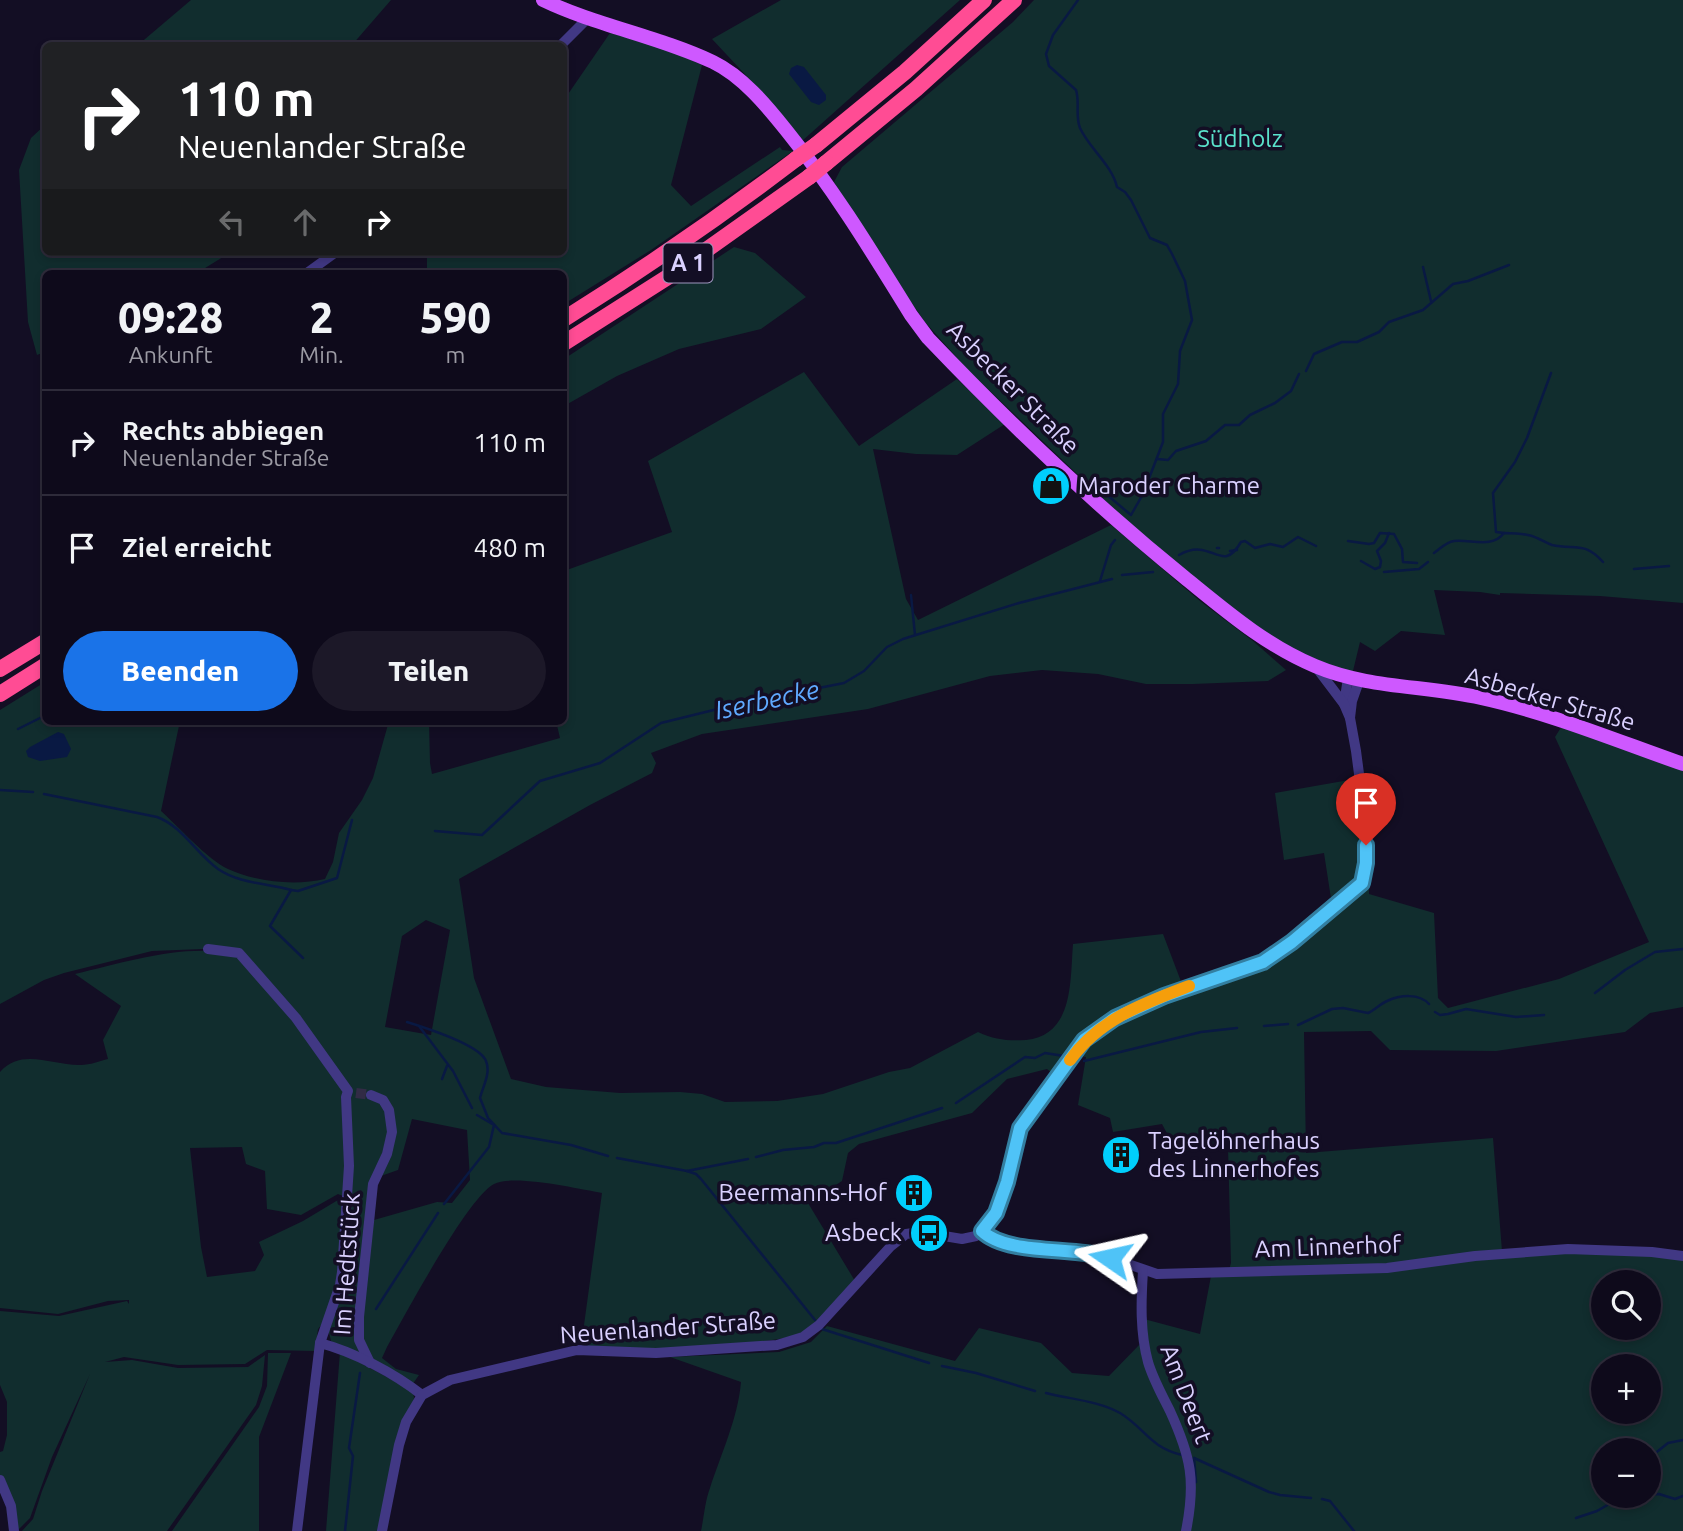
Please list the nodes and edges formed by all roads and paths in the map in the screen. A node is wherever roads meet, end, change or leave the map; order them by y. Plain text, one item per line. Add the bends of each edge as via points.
1 (543, 0) edge
2 (984, 0) edge
3 (1014, 0) edge
4 (589, 17) junction
5 (564, 42) edge
6 (330, 256) edge
7 (311, 270) edge
8 (567, 317) edge
9 (567, 340) edge
10 (42, 643) edge
11 (1316, 667) junction
12 (42, 668) edge
13 (0, 669) edge
14 (1354, 680) junction
15 (0, 694) edge
16 (1343, 704) junction
17 (1350, 718) junction
18 (1683, 764) edge
19 (208, 949) dead end
20 (371, 1095) tunnel mouth
21 (982, 1231) junction
22 (1683, 1256) edge
23 (1143, 1271) junction
24 (320, 1343) junction
25 (370, 1363) junction
26 (422, 1395) junction
27 (0, 1480) edge
28 (14, 1531) edge
29 (297, 1531) edge
30 (382, 1531) edge
31 (1186, 1531) edge

1 - 4 main road, Asbecker Straße
2 - 8 highway, A 1, bridge via 816,145 739,203
3 - 9 highway, A 1, bridge via 809,177 671,275
4 - 5 street
4 - 11 main road, Asbecker Straße via 715,63 740,81 810,160 911,315 946,356 1151,550 1243,625 1277,649
6 - 7 street
10 - 13 highway
11 - 14 main road, Asbecker Straße
11 - 16 street
12 - 15 highway
14 - 16 street
14 - 17 street
14 - 18 main road, Asbecker Straße via 1481,697
16 - 17 street
17 - 21 street via 1366,827 1362,883 1263,962 1164,996 1115,1018 1084,1040 1020,1128 996,1213
19 - 24 street, Im Hedtstück via 240,953 352,1092 346,1097 349,1128 342,1272
20 - 25 street, Im Hedtstück via 383,1100 389,1110 392,1132 373,1184 359,1317 359,1339
21 - 23 street, Am Linnerhof via 989,1238 1051,1252 1096,1253
21 - 26 street, Neuenlander Straße via 962,1239 906,1234 819,1325 803,1337 777,1345 656,1353 577,1350 450,1380
22 - 23 street, Am Linnerhof via 1568,1249 1387,1268
23 - 31 street, Am Deert via 1140,1310 1149,1363 1186,1449 1191,1472 1192,1502
24 - 25 street, Im Hedtstück
24 - 29 street, Im Hedtstück
25 - 26 street, Im Hedtstück
26 - 30 street via 399,1445
27 - 28 street via 11,1506

